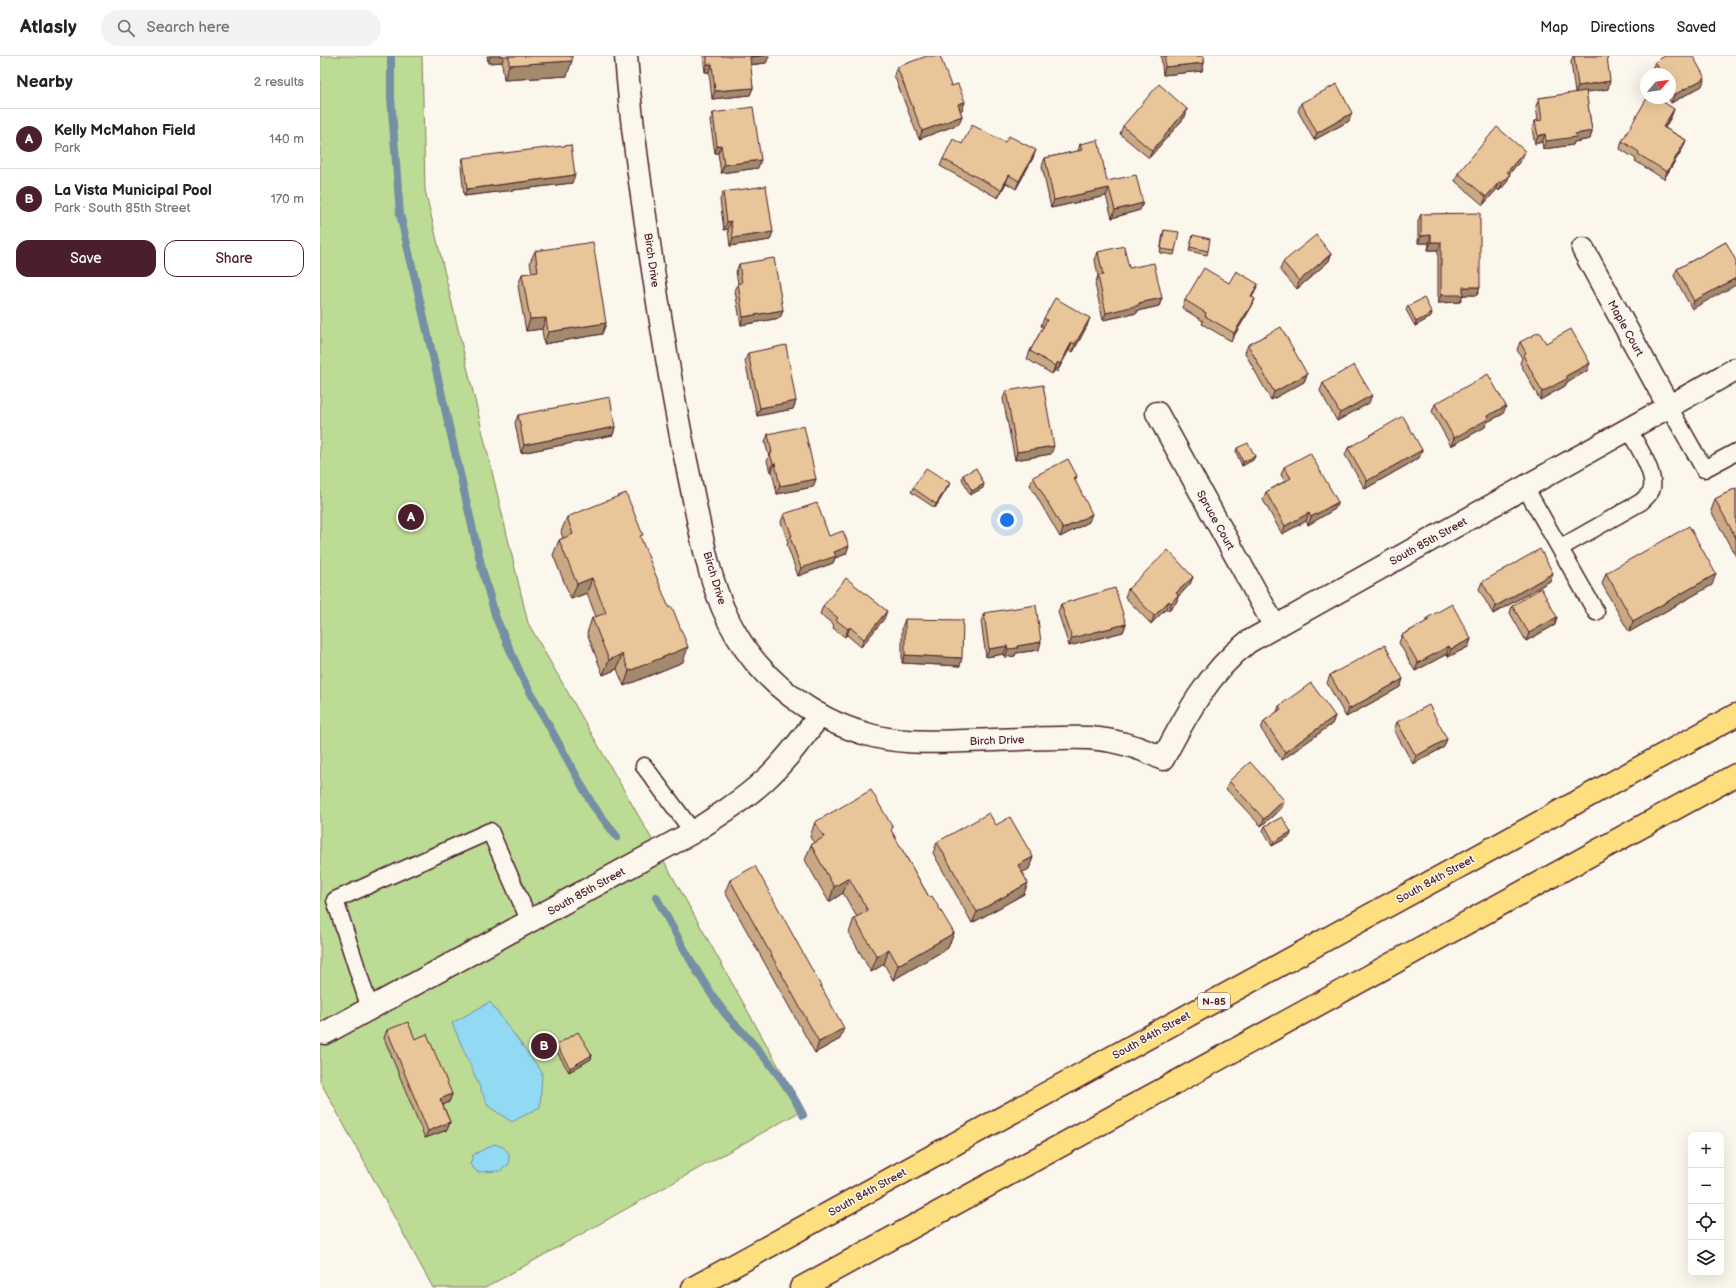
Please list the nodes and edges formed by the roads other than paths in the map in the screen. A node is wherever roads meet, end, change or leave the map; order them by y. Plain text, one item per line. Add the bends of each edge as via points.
1 (626, 56) edge
2 (1583, 249) dead end
3 (1736, 369) edge
4 (1669, 407) junction
5 (1156, 413) dead end
6 (1628, 430) junction
7 (1736, 452) edge
8 (1526, 487) junction
9 (1560, 548) junction
10 (1596, 612) dead end
11 (1274, 626) junction
12 (820, 715) junction
13 (1736, 715) edge
14 (1163, 759) joint
15 (644, 766) dead end
16 (1736, 775) edge
17 (693, 832) junction
18 (530, 922) junction
19 (370, 1009) junction
20 (325, 1034) dead end
21 (693, 1288) edge
22 (801, 1288) edge

1 - 12 street, Birch Drive via 631,122 662,329 683,446 712,574 728,618 744,647 776,684
2 - 4 street, Maple Court
3 - 4 street, South 85th Street
4 - 6 street, South 85th Street
4 - 7 lane via 1704,469
5 - 11 street, Spruce Court
6 - 8 street, South 85th Street
6 - 9 lane via 1650,472 1652,489 1649,495
8 - 9 lane
8 - 11 street, South 85th Street
9 - 10 lane
11 - 14 street, South 85th Street via 1248,642 1220,666 1198,696
12 - 14 street, Birch Drive via 862,733 893,740 922,743 1089,738 1140,748
12 - 17 street, South 85th Street via 765,781 732,807
13 - 21 main road, South 84th Street / N-85
15 - 17 lane
16 - 22 main road
17 - 18 street, South 85th Street
18 - 19 street, South 85th Street
18 - 19 lane via 490,831 335,900
19 - 20 street, South 85th Street

